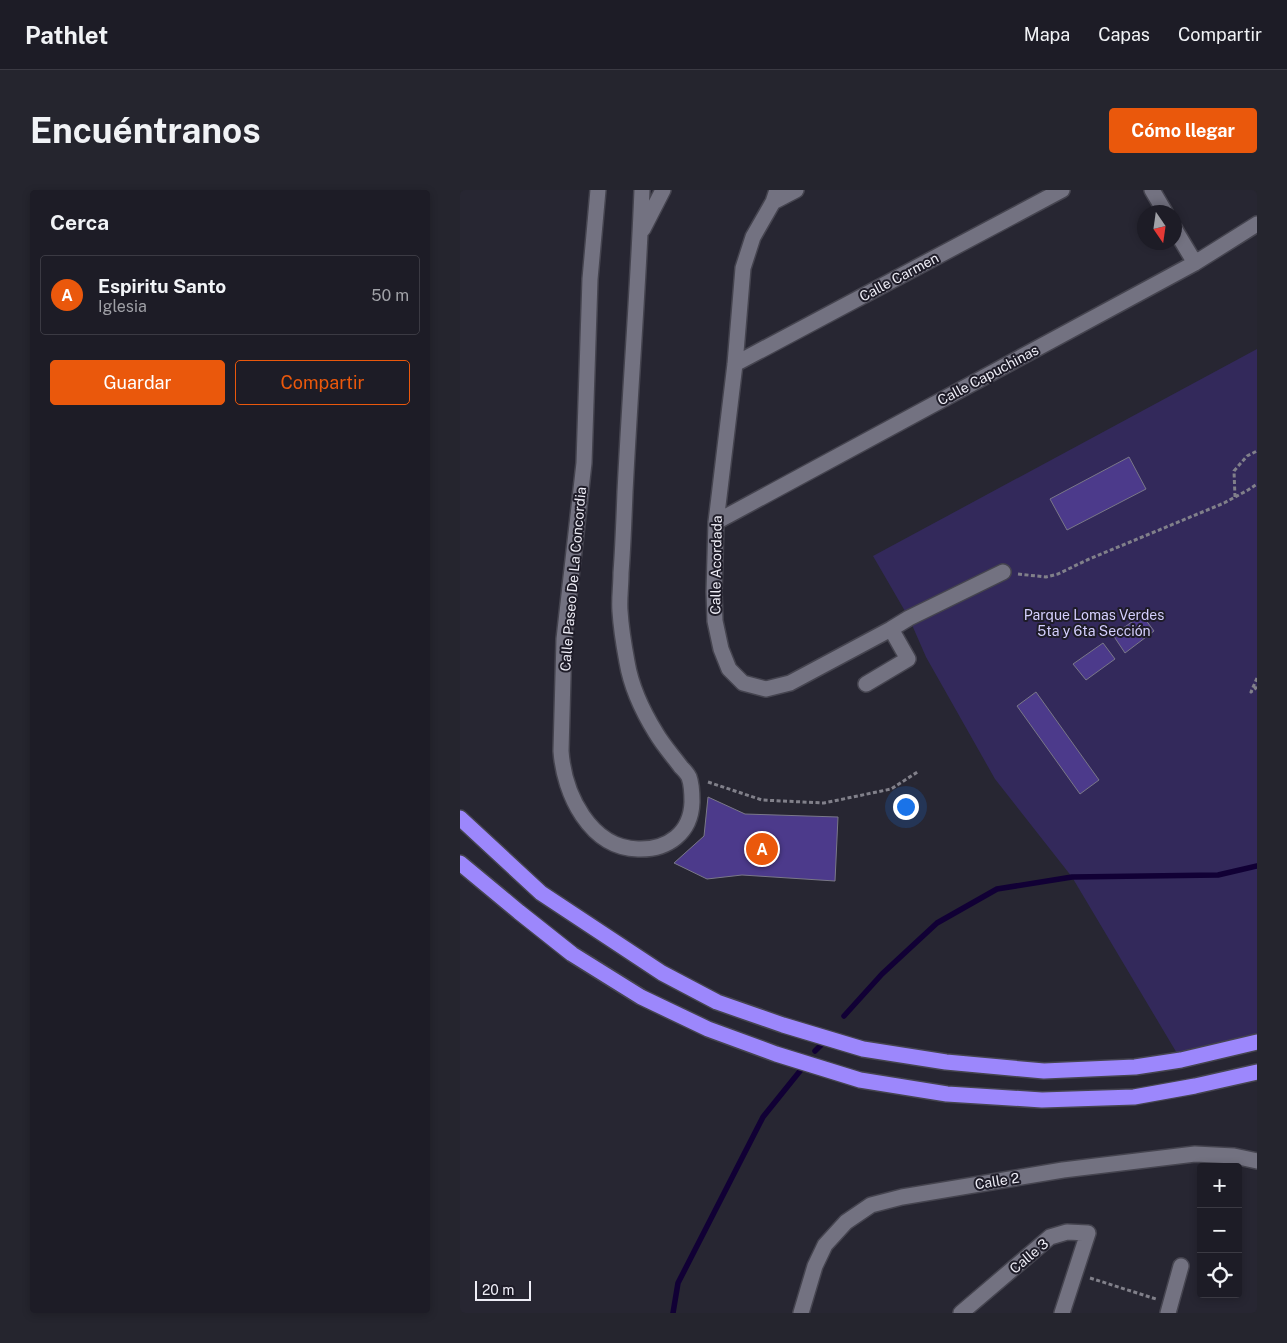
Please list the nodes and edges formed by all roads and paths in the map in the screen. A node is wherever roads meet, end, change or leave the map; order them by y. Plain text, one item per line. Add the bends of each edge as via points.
1 (598, 190) edge
2 (642, 190) edge
3 (664, 190) edge
4 (796, 190) edge
5 (1062, 190) edge
6 (1152, 190) edge
7 (775, 196) edge
8 (1162, 205) edge
9 (1257, 224) edge
10 (641, 232) junction
11 (1182, 241) edge
12 (1195, 263) junction
13 (735, 364) junction
14 (1257, 451) edge
15 (1257, 484) edge
16 (1235, 497) junction
17 (716, 522) junction
18 (1002, 572) joint
19 (891, 629) junction
20 (1257, 678) edge
21 (866, 684) dead end
22 (1257, 687) edge
23 (919, 771) dead end
24 (688, 776) junction
25 (460, 818) edge
26 (460, 863) edge
27 (1257, 1042) edge
28 (1257, 1072) edge
29 (1257, 1161) edge
30 (1181, 1266) dead end
31 (1075, 1273) junction
32 (1169, 1309) edge
33 (802, 1313) edge
34 (961, 1313) edge
35 (1062, 1313) edge

1 - 24 street, Calle Paseo De La Concordia via 590,278 584,463 564,639 562,763 571,792 592,828 617,846 630,849 658,848 684,830 692,810 692,787
2 - 10 street, Calle Paseo De La Concordia
3 - 10 street
4 - 7 street
5 - 13 street, Calle Carmen
6 - 8 street
7 - 13 street, Calle Acordada via 753,237 743,268
9 - 12 street, Calle Capuchinas
10 - 24 street, Calle Paseo De La Concordia via 620,610 627,663 636,694 656,733
11 - 12 street
12 - 17 street, Calle Capuchinas
13 - 17 street, Calle Acordada
14 - 16 path via 1247,456 1234,471
15 - 16 path
16 - 18 path via 1058,574 1046,577
17 - 19 street, Calle Acordada via 715,621 729,669 743,683 766,689 790,682
18 - 19 street, Calle Acordada
19 - 21 street via 908,660
20 - 22 path via 1251,692
23 - 24 path via 891,789 824,803 762,800
25 - 27 highway via 541,893 662,973 716,1002 854,1046 946,1062 1044,1070 1135,1067
26 - 28 highway via 572,954 641,997 708,1029 860,1080 947,1094 1042,1100 1134,1097
29 - 33 street, Calle 2 via 1195,1154 1063,1170 871,1205 846,1222 825,1245 815,1266
30 - 32 street
31 - 32 path
31 - 34 street, Calle 3 via 1088,1233 1067,1232 1050,1237
31 - 35 street

